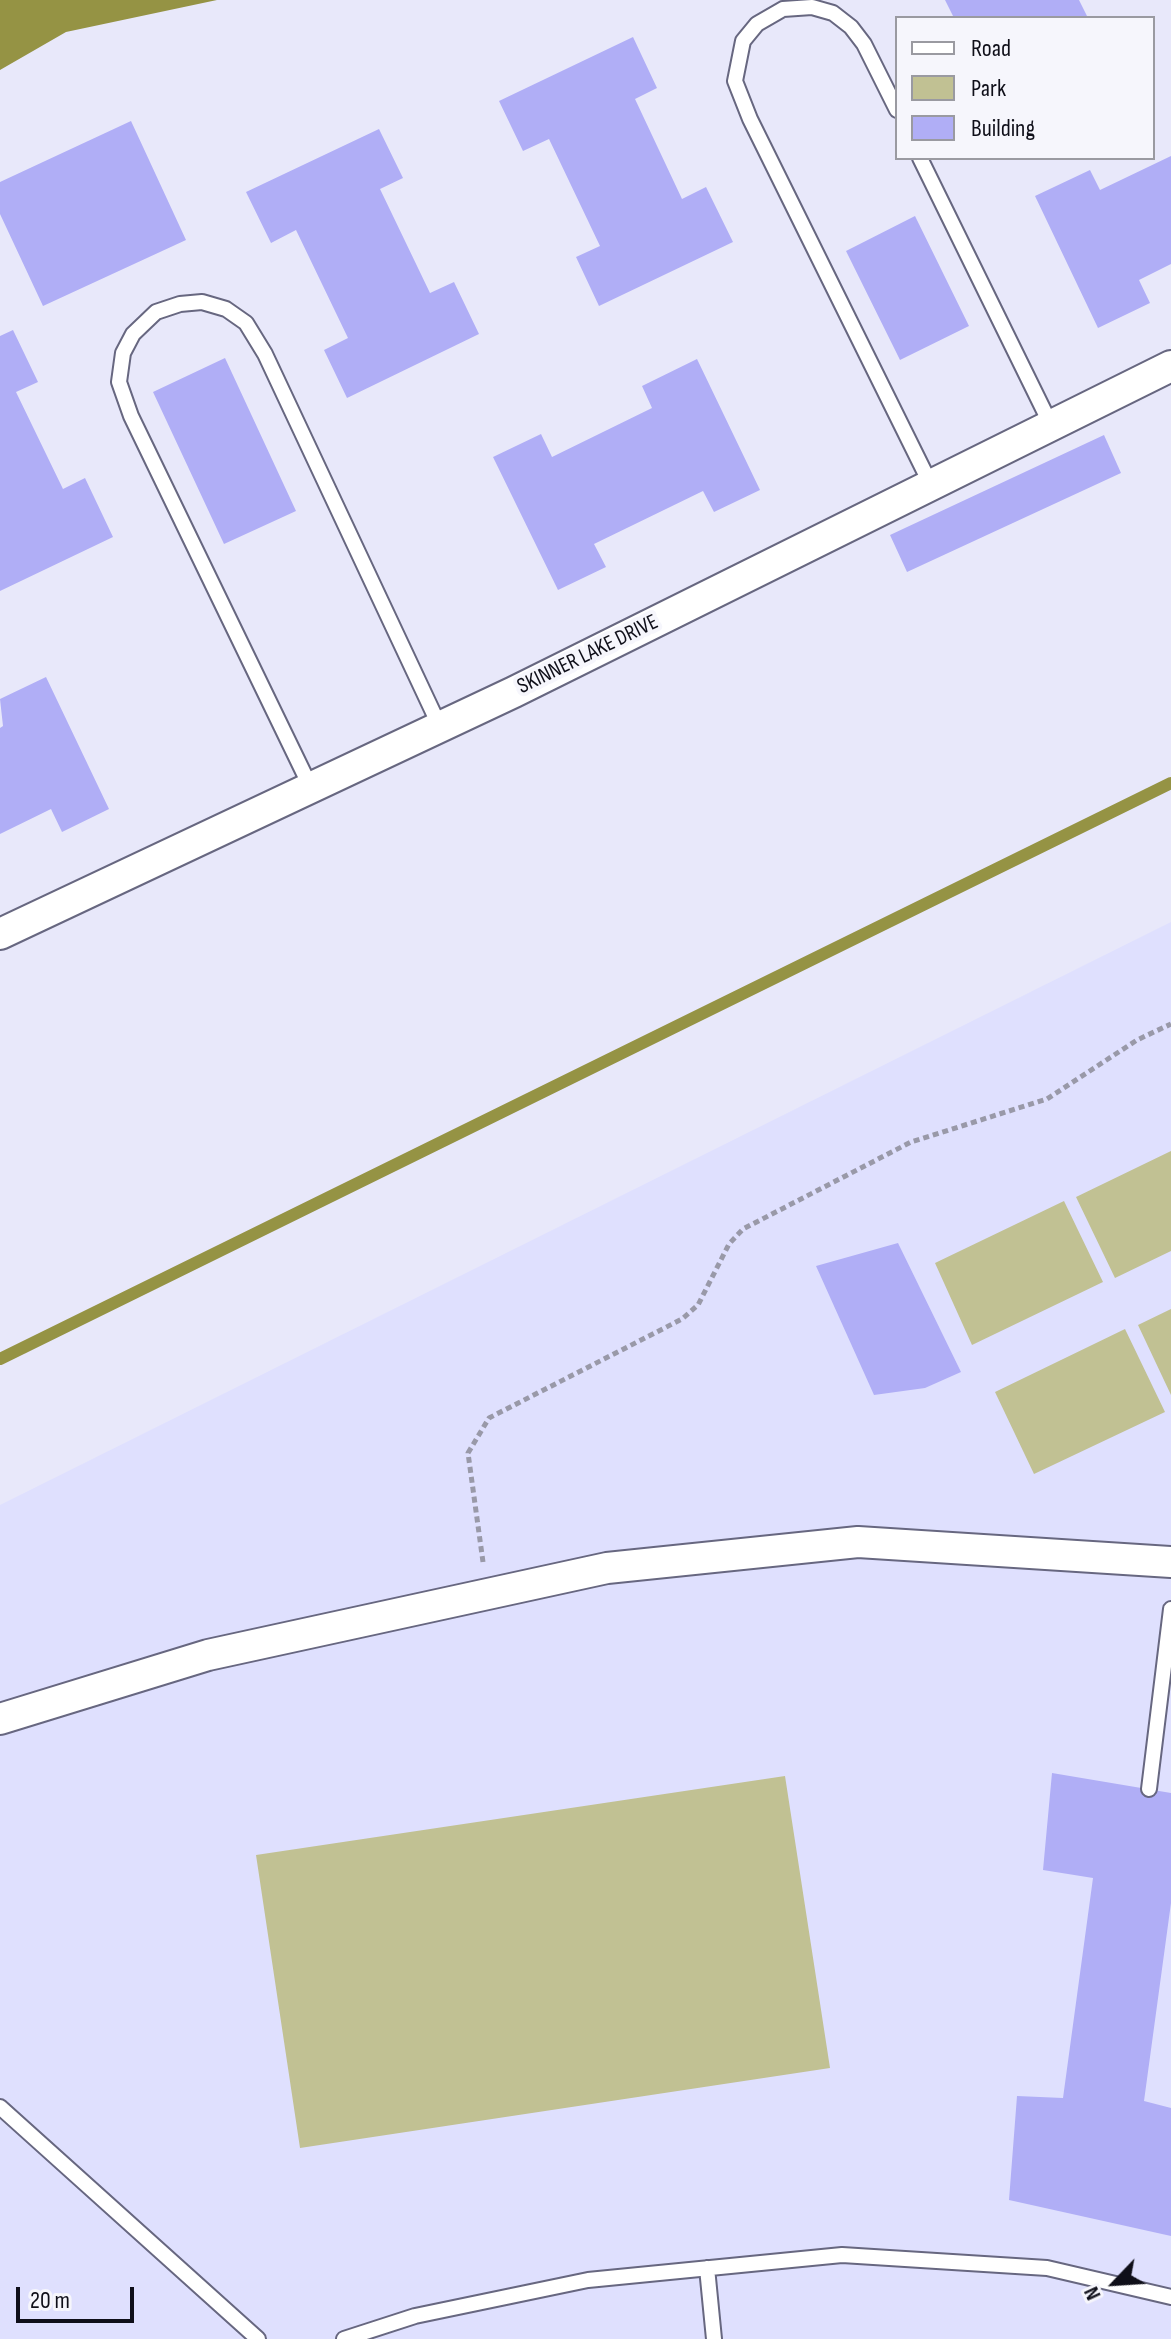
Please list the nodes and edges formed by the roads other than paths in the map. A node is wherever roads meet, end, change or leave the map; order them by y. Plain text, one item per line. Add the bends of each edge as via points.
1 (895, 106) edge
2 (921, 160) edge
3 (1171, 366) edge
4 (1051, 425) junction
5 (931, 485) junction
6 (440, 727) junction
7 (311, 788) junction
8 (0, 934) edge
9 (1171, 1562) edge
10 (1171, 1609) edge
11 (0, 1719) edge
12 (1149, 1789) dead end
13 (0, 2107) edge
14 (707, 2268) junction
15 (1171, 2297) edge
16 (258, 2339) edge
17 (344, 2339) edge
18 (714, 2339) edge

1 - 5 lane via 864,44 833,13 812,7 783,9 757,24 743,41 735,81 750,119
2 - 4 lane
3 - 4 street, SKINNER LAKE DRIVE
4 - 5 street, SKINNER LAKE DRIVE
5 - 6 street, SKINNER LAKE DRIVE
6 - 7 street, SKINNER LAKE DRIVE
6 - 7 lane via 246,323 226,309 202,302 156,312 133,334 123,353 119,382
7 - 8 street, SKINNER LAKE DRIVE
9 - 11 street via 858,1542 607,1568 208,1655
10 - 12 lane
13 - 16 lane
14 - 15 lane via 842,2255 1047,2268
14 - 17 lane via 588,2280 415,2316
14 - 18 lane

